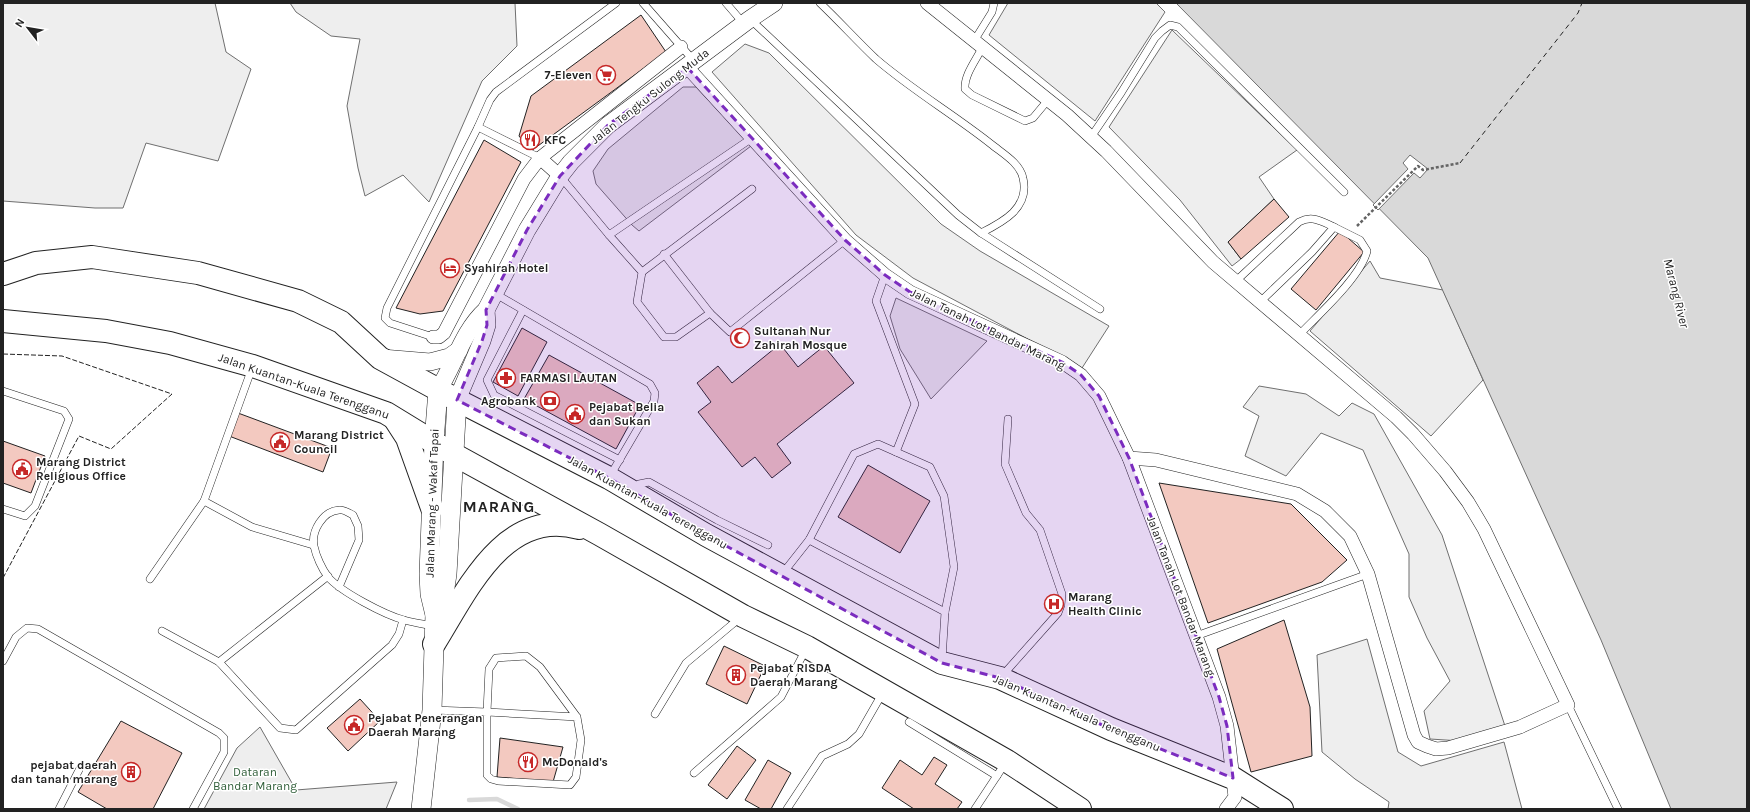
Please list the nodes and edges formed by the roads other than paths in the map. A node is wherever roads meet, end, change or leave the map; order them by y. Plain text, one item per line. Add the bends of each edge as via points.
1 (616, 3) edge
2 (643, 3) edge
3 (726, 3) edge
4 (774, 3) edge
5 (820, 3) edge
6 (927, 3) edge
7 (994, 3) edge
8 (747, 21) junction
9 (978, 44) junction
10 (681, 47) junction
11 (690, 64) junction
12 (1048, 100) junction
13 (478, 127) junction
14 (1091, 137) junction
15 (752, 138) junction
16 (540, 158) junction
17 (560, 176) junction
18 (752, 189) dead end
19 (1344, 192) dead end
20 (1334, 227) junction
21 (981, 233) junction
22 (609, 235) junction
23 (845, 240) junction
24 (664, 254) junction
25 (642, 272) junction
26 (3, 274) edge
27 (885, 275) junction
28 (1236, 282) junction
29 (494, 293) junction
30 (1260, 302) junction
31 (1100, 309) dead end
32 (486, 310) junction
33 (523, 310) junction
34 (710, 312) junction
35 (3, 321) edge
36 (1299, 335) junction
37 (432, 337) joint
38 (459, 350) junction
39 (380, 358) junction
40 (253, 366) junction
41 (438, 390) junction
42 (3, 391) edge
43 (457, 400) junction
44 (386, 413) junction
45 (1008, 419) dead end
46 (434, 442) junction
47 (896, 452) junction
48 (453, 454) junction
49 (1129, 458) junction
50 (615, 469) junction
51 (204, 501) junction
52 (432, 508) junction
53 (3, 510) edge
54 (712, 528) junction
55 (599, 534) junction
56 (809, 540) junction
57 (314, 544) junction
58 (768, 545) dead end
59 (1368, 574) junction
60 (781, 575) junction
61 (328, 576) junction
62 (150, 578) dead end
63 (339, 587) junction
64 (945, 612) junction
65 (742, 616) junction
66 (403, 620) junction
67 (434, 628) junction
68 (162, 631) dead end
69 (1196, 636) junction
70 (807, 647) junction
71 (3, 661) edge
72 (219, 662) junction
73 (942, 663) junction
74 (1000, 678) junction
75 (884, 691) junction
76 (1568, 705) junction
77 (432, 710) junction
78 (487, 712) junction
79 (655, 714) dead end
80 (577, 717) junction
81 (909, 722) dead end
82 (1002, 768) junction
83 (79, 770) dead end
84 (694, 773) dead end
85 (1234, 778) junction
86 (59, 809) edge
87 (193, 809) edge
88 (421, 809) edge
89 (787, 809) edge
90 (975, 809) edge
91 (1080, 809) edge
92 (1226, 809) edge
93 (1282, 809) edge
94 (1618, 809) edge

1 - 13 lane via 496,92
2 - 10 lane
3 - 8 lane
4 - 8 street, Jalan Tengku Sulong Muda
5 - 21 lane via 876,58 915,90 983,138 1019,169 1023,178 1022,200 1010,217
6 - 9 street
7 - 9 lane
8 - 11 street, Jalan Tengku Sulong Muda
8 - 21 lane via 958,215
9 - 12 street
9 - 12 lane via 965,89 1026,122 1033,118
10 - 11 lane
10 - 16 street
11 - 15 street, Jalan Tanah Lot Bandar Marang
11 - 17 street, Jalan Tengku Sulong Muda via 608,125 587,144
12 - 14 street
13 - 16 lane
13 - 37 lane via 385,318 390,323
14 - 19 lane via 1156,38 1170,25 1178,27
14 - 28 street via 1213,262
15 - 22 lane
15 - 23 street, Jalan Tanah Lot Bandar Marang
16 - 17 street
16 - 37 street via 524,179 444,333 439,337
17 - 22 lane
17 - 29 street, Jalan Tengku Sulong Muda via 527,230
18 - 24 lane
20 - 28 lane via 1313,218 1306,218
20 - 30 lane
20 - 36 lane via 1360,240 1367,251 1366,256 1348,283
21 - 31 lane
22 - 25 lane
23 - 27 street, Jalan Tanah Lot Bandar Marang
23 - 34 lane via 730,332
24 - 25 lane
24 - 34 lane
25 - 34 lane via 637,302 664,338 676,337
26 - 39 highway, Jalan Kuantan-Kuala Terengganu via 36,263 92,257 198,273 298,301 341,322
27 - 47 lane via 876,300 915,404
27 - 49 street, Jalan Tanah Lot Bandar Marang via 910,292 1062,362 1081,375 1099,396
28 - 30 street
29 - 32 street, Jalan Tengku Sulong Muda
29 - 33 lane
30 - 36 street
32 - 38 street, Jalan Tengku Sulong Muda via 476,319
32 - 43 street, Jalan Tengku Sulong Muda via 487,326
33 - 50 lane via 487,380 494,395
33 - 50 lane via 650,384 655,393 654,400
35 - 40 highway, Jalan Kuantan-Kuala Terengganu via 106,330 170,343
36 - 76 street via 1405,425 1468,502 1484,529
38 - 39 street via 449,357 430,362
38 - 41 street, Jalan Tengku Sulong Muda
39 - 41 highway, Jalan Kuantan-Kuala Terengganu
40 - 44 highway, Jalan Kuantan-Kuala Terengganu
40 - 51 lane
41 - 43 highway, Jalan Kuantan-Kuala Terengganu
41 - 46 main road, Jalan Marang - Wakaf Tapai
42 - 53 lane via 64,411 69,419 35,506 25,516
43 - 48 main road, Jalan Marang - Wakaf Tapai
43 - 50 highway, Jalan Kuantan-Kuala Terengganu
44 - 46 highway, Jalan Kuantan-Kuala Terengganu
44 - 52 highway via 398,422 408,438
45 - 74 lane via 1005,464 1026,513 1040,530 1062,594 1058,613
46 - 48 highway, Jalan Kuantan-Kuala Terengganu
46 - 52 main road, Jalan Marang - Wakaf Tapai
47 - 56 lane via 878,444 854,454
47 - 64 lane via 930,467 944,496 954,567
48 - 55 highway, Jalan Kuantan-Kuala Terengganu
48 - 67 main road, Jalan Marang - Wakaf Tapai via 447,574
49 - 59 street via 1156,460 1297,494 1325,511 1350,536
49 - 69 street, Jalan Tanah Lot Bandar Marang
50 - 54 highway, Jalan Kuantan-Kuala Terengganu via 632,490
51 - 57 lane via 252,526
51 - 62 lane
52 - 67 main road, Jalan Marang - Wakaf Tapai via 429,574
54 - 58 lane
54 - 60 highway, Jalan Kuantan-Kuala Terengganu
55 - 65 highway, Jalan Kuantan-Kuala Terengganu
55 - 67 highway via 566,524 539,526 522,533 498,550
56 - 60 lane
56 - 64 lane
57 - 61 lane via 316,556
57 - 63 lane via 317,528 327,514 340,510 353,515 358,526 359,540
59 - 69 lane
59 - 76 street via 1418,742 1436,749 1448,748 1520,727
60 - 73 highway, Jalan Kuantan-Kuala Terengganu
61 - 63 lane
61 - 72 lane
63 - 66 lane via 358,600
64 - 73 lane
65 - 70 highway, Jalan Kuantan-Kuala Terengganu
65 - 79 lane via 686,663
66 - 67 lane
66 - 72 lane via 392,645 296,730 280,728
67 - 77 main road, Jalan Marang - Wakaf Tapai
68 - 72 lane
69 - 85 street, Jalan Tanah Lot Bandar Marang via 1225,718
70 - 75 highway, Jalan Kuantan-Kuala Terengganu
70 - 84 lane via 781,697
71 - 87 lane via 16,637 27,628 38,629 219,733 224,738 224,752
73 - 74 highway, Jalan Kuantan-Kuala Terengganu
74 - 85 highway, Jalan Kuantan-Kuala Terengganu via 1111,729
75 - 82 highway, Jalan Kuantan-Kuala Terengganu
75 - 89 lane via 859,734 848,744 822,756
76 - 94 lane
77 - 78 lane
77 - 88 main road, Jalan Marang - Wakaf Tapai
78 - 80 lane
78 - 80 lane via 488,669 491,663 496,658 526,656 540,667
78 - 80 lane via 487,775 498,781 570,785 576,777 581,740
81 - 82 lane
82 - 90 lane
82 - 91 highway, Jalan Kuantan-Kuala Terengganu
83 - 86 lane
85 - 92 street, Jalan Tanah Lot Bandar Marang via 1235,797
85 - 93 highway, Jalan Kuantan-Kuala Terengganu

